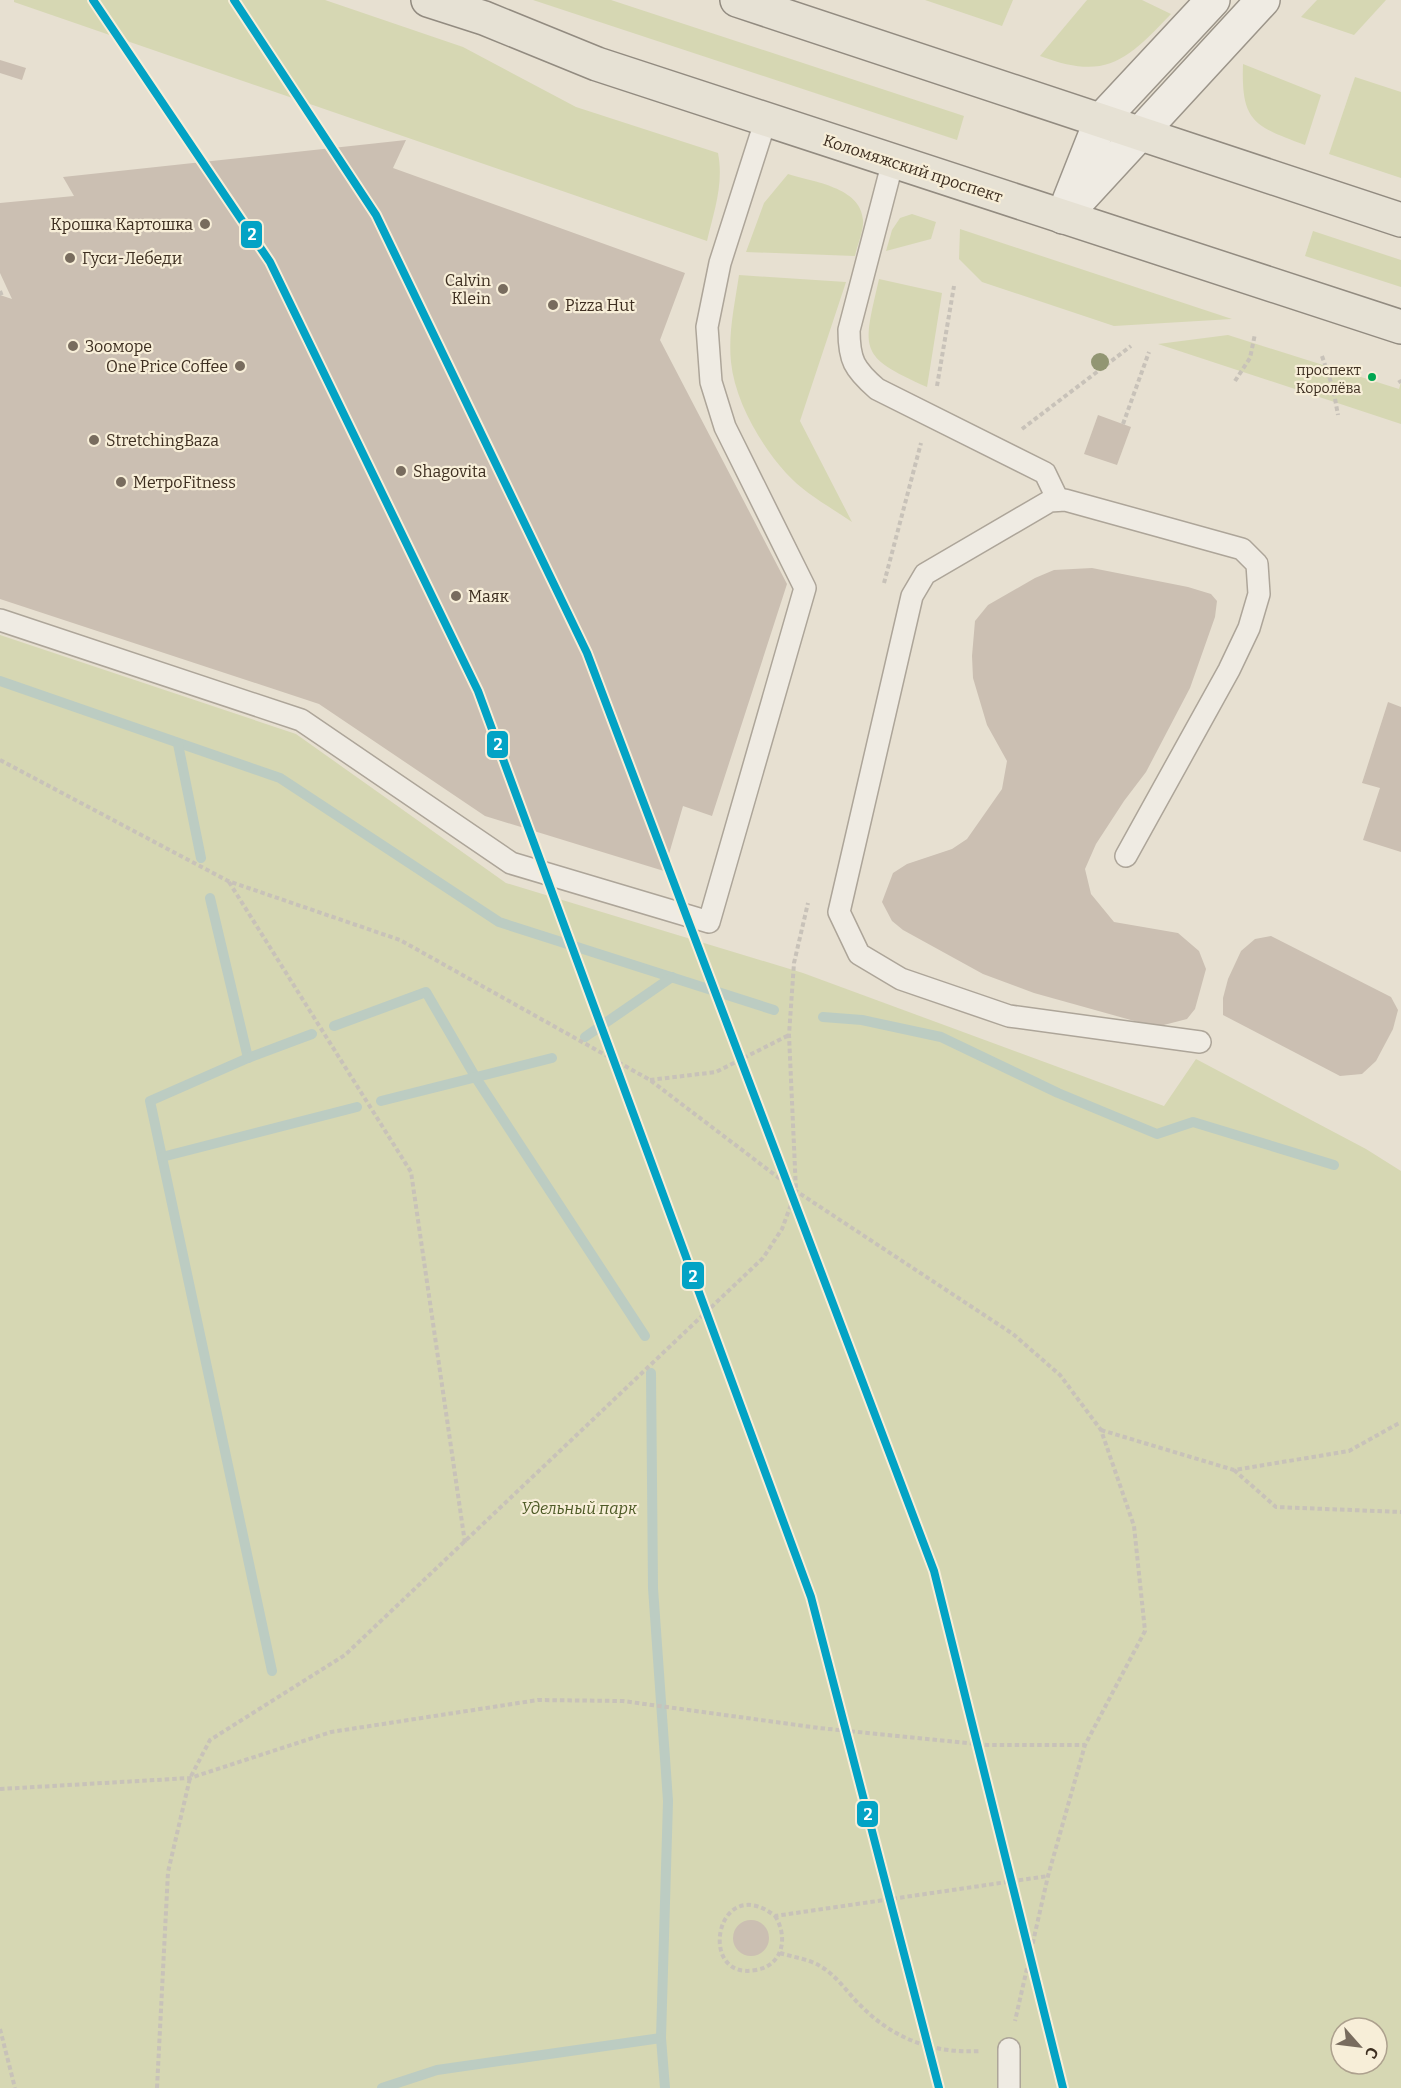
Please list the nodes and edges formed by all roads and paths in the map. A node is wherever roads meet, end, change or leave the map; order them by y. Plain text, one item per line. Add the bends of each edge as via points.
1 (428, 0) edge
2 (737, 0) edge
3 (1213, 0) edge
4 (1263, 0) edge
5 (766, 119) junction
6 (1101, 120) junction
7 (1143, 134) junction
8 (893, 161) junction
9 (1063, 217) junction
10 (1401, 220) edge
11 (954, 286) dead end
12 (1401, 327) edge
13 (1255, 334) dead end
14 (1131, 346) dead end
15 (1149, 352) dead end
16 (1322, 356) dead end
17 (1235, 381) dead end
18 (929, 414) junction
19 (1338, 415) dead end
20 (1123, 424) dead end
21 (997, 448) junction
22 (1058, 500) junction
23 (898, 524) dead end
24 (0, 620) edge
25 (0, 760) edge
26 (1126, 856) dead end
27 (228, 881) junction
28 (1200, 1042) dead end
29 (650, 1080) junction
30 (796, 1191) junction
31 (1401, 1422) edge
32 (1101, 1430) junction
33 (1234, 1470) junction
34 (1401, 1512) edge
35 (465, 1543) junction
36 (1085, 1745) junction
37 (189, 1778) junction
38 (0, 1790) edge
39 (1048, 1876) junction
40 (775, 1916) junction
41 (780, 1953) junction
42 (0, 2029) edge
43 (1009, 2049) junction
44 (15, 2088) edge
45 (157, 2088) edge
46 (1008, 2088) edge

1 - 5 main road, Коломяжский проспект via 597,64
2 - 6 main road
3 - 6 street
4 - 7 street
5 - 8 main road, Коломяжский проспект
5 - 24 lane via 720,263 707,327 711,382 726,427 805,588 709,922 511,863 300,720
6 - 7 main road
6 - 9 street
7 - 9 street
7 - 10 main road
8 - 9 main road, Коломяжский проспект
8 - 18 lane via 849,330 849,353 858,372 877,389
9 - 12 main road, Коломяжский проспект
11 - 18 path
13 - 17 path via 1250,358
14 - 21 path
15 - 20 path
16 - 19 path
18 - 21 lane
18 - 23 path
21 - 22 lane via 1045,473
22 - 26 lane via 1242,549 1257,564 1259,594 1249,628
22 - 28 lane via 1050,501 925,574 912,596 839,912 859,954 900,979 1009,1016
25 - 27 path
27 - 29 path via 400,940
27 - 35 path via 411,1172
29 - 30 path
29 - 30 path via 716,1072 789,1035
30 - 32 path via 1013,1334 1060,1375
30 - 35 path via 782,1229 764,1258
31 - 33 path via 1349,1451
32 - 33 path
32 - 36 path via 1134,1526 1145,1631
33 - 34 path via 1276,1507
35 - 37 path via 345,1654 210,1740
36 - 37 path via 987,1745 819,1728 623,1701 538,1700 331,1732
36 - 39 path
37 - 38 path
37 - 45 path via 168,1872
39 - 40 path
39 - 43 path
40 - 41 path via 783,1934
40 - 41 path via 757,1906 736,1909 722,1923 718,1943 727,1961 746,1971 765,1967
41 - 43 path via 819,1965 877,2021 926,2047 958,2052
42 - 44 path
43 - 46 lane

